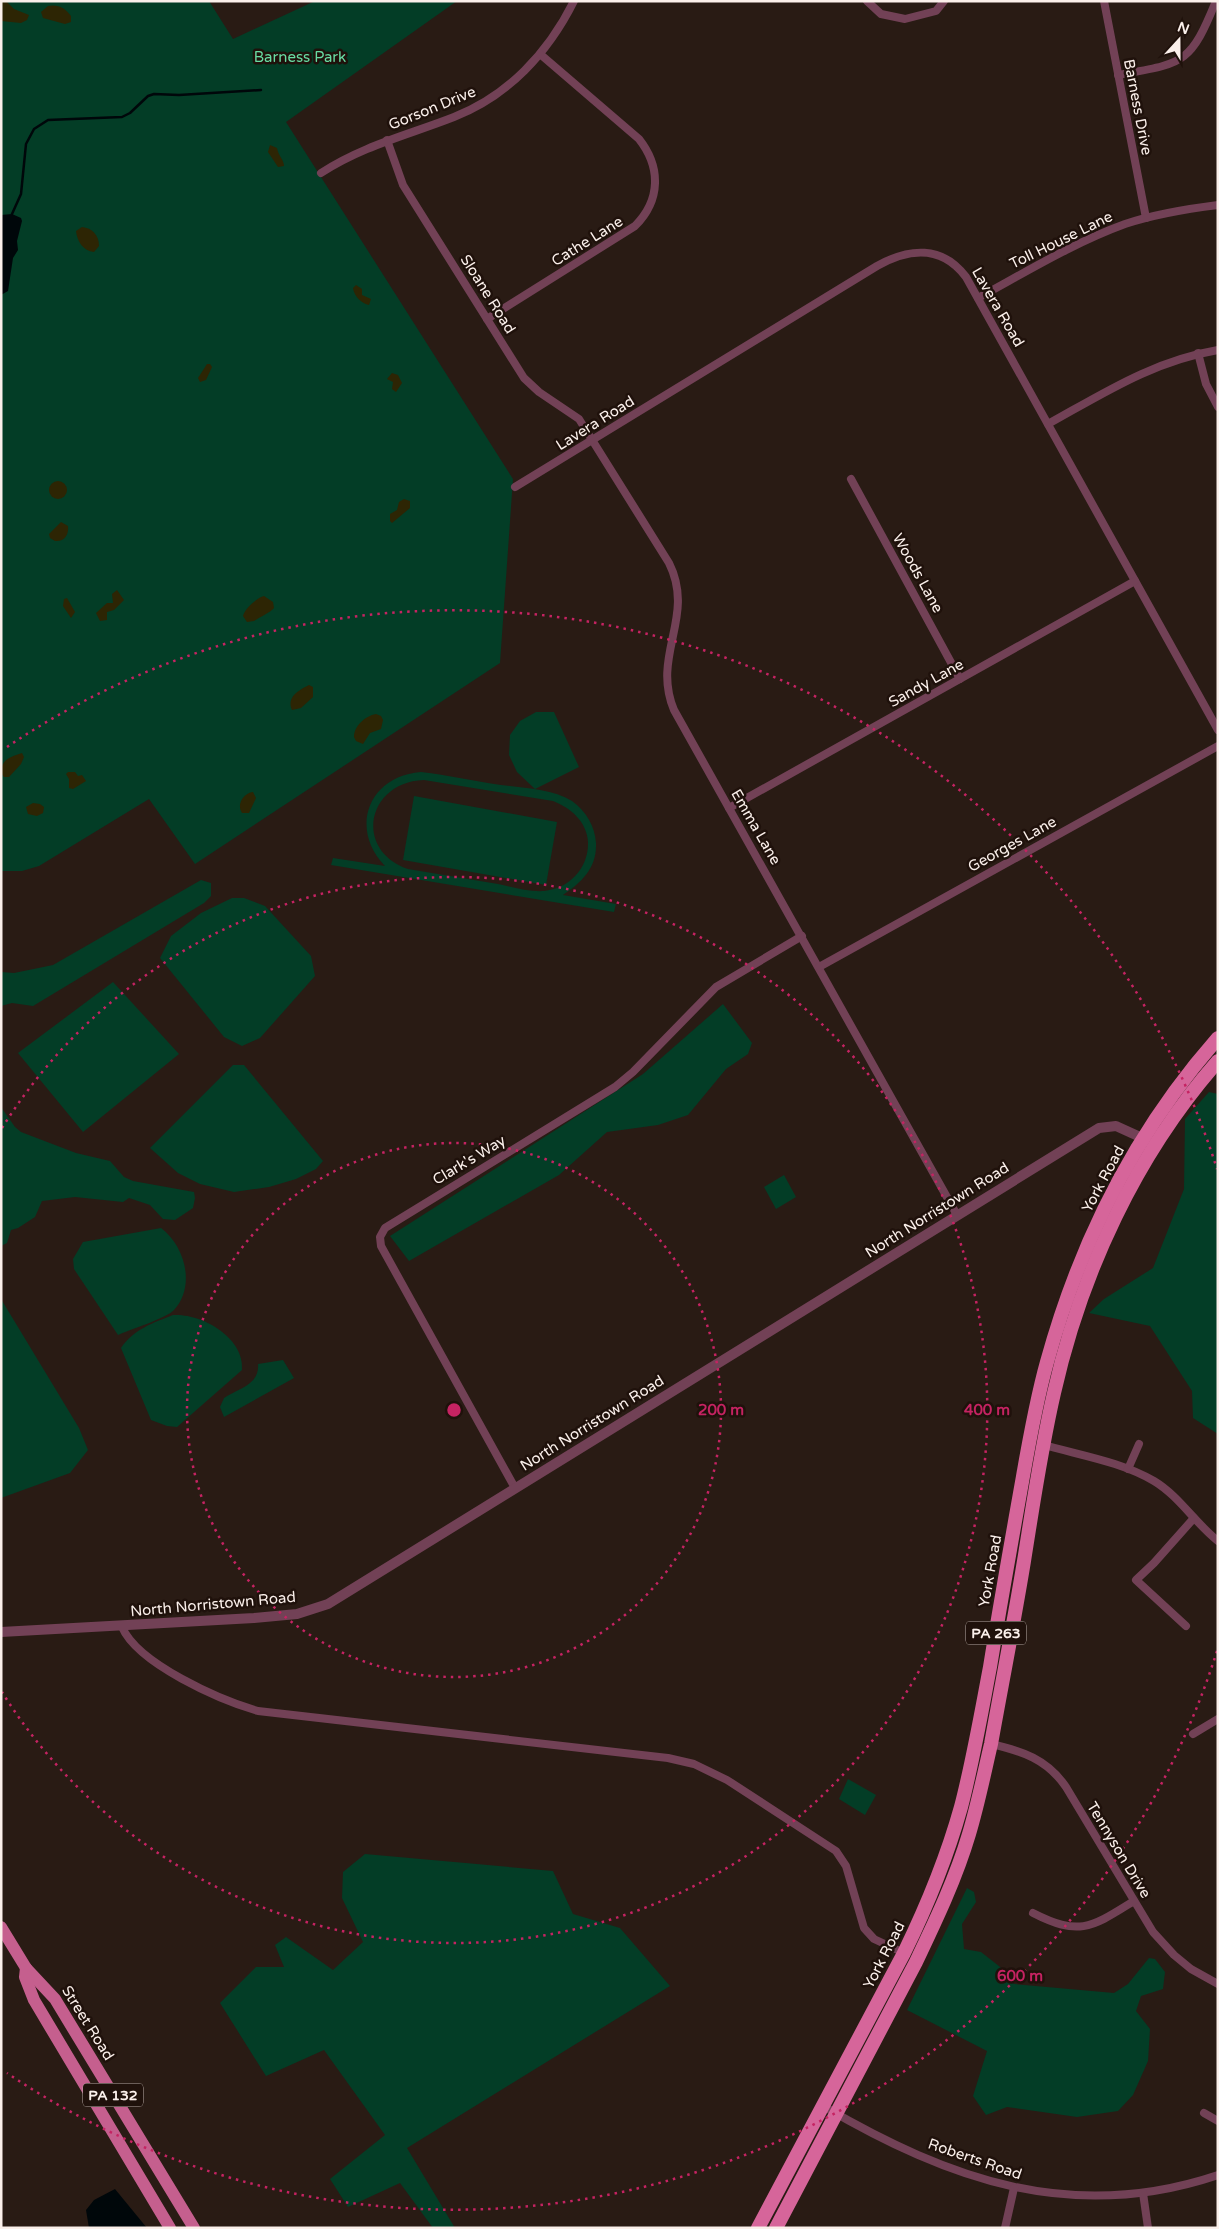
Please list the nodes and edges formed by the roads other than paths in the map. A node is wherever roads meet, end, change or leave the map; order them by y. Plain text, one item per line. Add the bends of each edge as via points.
1 (574, 1) edge
2 (867, 1) edge
3 (944, 1) edge
4 (1104, 1) edge
5 (1216, 1) edge
6 (540, 54) junction
7 (1118, 75) junction
8 (387, 140) junction
9 (321, 173) dead end
10 (1218, 205) edge
11 (1146, 218) junction
12 (978, 298) junction
13 (487, 319) junction
14 (1218, 350) edge
15 (1198, 353) junction
16 (1218, 407) edge
17 (1048, 424) junction
18 (592, 440) junction
19 (851, 479) dead end
20 (515, 487) dead end
21 (1135, 580) junction
22 (960, 679) junction
23 (1218, 730) edge
24 (1218, 746) edge
25 (729, 808) junction
26 (802, 936) junction
27 (819, 967) junction
28 (1218, 1038) edge
29 (1218, 1061) edge
30 (1143, 1138) junction
31 (1156, 1145) junction
32 (957, 1215) junction
33 (1030, 1441) junction
34 (1139, 1444) dead end
35 (1044, 1445) junction
36 (1128, 1469) junction
37 (515, 1488) junction
38 (1194, 1518) junction
39 (1218, 1541) edge
40 (1186, 1626) dead end
41 (122, 1627) junction
42 (1, 1632) edge
43 (1218, 1719) edge
44 (1193, 1734) dead end
45 (991, 1744) junction
46 (1134, 1901) junction
47 (1033, 1913) dead end
48 (1, 1927) edge
49 (904, 1953) junction
50 (26, 1968) junction
51 (1218, 1984) edge
52 (823, 2106) junction
53 (1204, 2113) dead end
54 (836, 2114) junction
55 (1218, 2121) edge
56 (1218, 2175) edge
57 (1014, 2188) junction
58 (1143, 2193) junction
59 (170, 2228) edge
60 (194, 2228) edge
61 (758, 2228) edge
62 (776, 2228) edge
63 (1005, 2228) edge
64 (1148, 2228) edge

1 - 6 street, Gorson Drive
2 - 3 street via 881,14 905,19 936,11
4 - 7 street, Barness Drive
5 - 7 street via 1200,39 1184,57 1162,67
6 - 8 street, Gorson Drive via 512,82 481,104
6 - 13 street, Cathe Lane via 639,138 651,156 655,189 648,211 635,226
7 - 11 street, Barness Drive
8 - 9 street, Gorson Drive via 349,156
8 - 13 street, Sloane Road via 403,184
10 - 11 street, Toll House Lane
11 - 12 street, Toll House Lane via 1082,242
12 - 17 street, Lavera Road
12 - 18 street, Lavera Road via 961,270 946,259 912,252 893,257
13 - 18 street, Sloane Road via 524,378 579,419
14 - 15 street
15 - 16 street via 1206,384
15 - 17 street via 1148,369
17 - 21 street, Lavera Road
18 - 20 street, Lavera Road
18 - 25 street, Emma Lane via 674,575 679,606 668,659 667,690 674,710
19 - 22 street, Woods Lane
21 - 22 street, Sandy Lane
21 - 23 street, Lavera Road
22 - 25 street, Sandy Lane
24 - 27 street, Georges Lane
25 - 26 street, Emma Lane
26 - 27 street, Emma Lane
26 - 37 street, Clark's Way via 716,987 615,1087 381,1233 381,1246
27 - 32 street, Emma Lane
28 - 30 highway, York Road / PA 263 via 1183,1080
29 - 31 highway, York Road / PA 263
30 - 31 street, North Norristown Road
30 - 32 street, North Norristown Road via 1116,1126 1099,1128
30 - 33 highway, York Road / PA 263 via 1105,1206 1075,1273 1046,1363
31 - 35 highway, York Road / PA 263 via 1126,1196 1088,1278 1066,1345
32 - 37 street, North Norristown Road
33 - 35 street
33 - 49 highway, York Road / PA 263 via 969,1775 937,1879
34 - 36 street
35 - 36 street
35 - 45 highway, York Road / PA 263
36 - 38 street via 1154,1481 1174,1496
37 - 41 street, North Norristown Road via 335,1600 313,1610 297,1614
38 - 39 street
38 - 40 street via 1136,1580
41 - 42 street, North Norristown Road
41 - 49 street via 131,1643 153,1660 203,1690 258,1711 668,1758 694,1764 737,1785 836,1851 846,1866 864,1928 874,1939
43 - 44 street
45 - 46 street, Tennyson Drive via 1019,1750 1054,1770
45 - 54 highway, York Road / PA 263 via 969,1833 949,1890 916,1962
46 - 47 street via 1083,1927 1063,1926
46 - 51 street, Tennyson Drive via 1167,1948 1191,1969
48 - 50 main road, Street Road / PA 132
49 - 52 highway, York Road / PA 263
50 - 59 main road, Street Road / PA 132 via 25,1977 34,2000
50 - 60 main road, Street Road / PA 132 via 55,1999
52 - 54 street, Roberts Road
52 - 61 highway, York Road / PA 263
53 - 55 street
54 - 57 street, Roberts Road via 925,2157
54 - 62 highway, York Road / PA 263
56 - 58 street, Roberts Road
57 - 58 street, Roberts Road via 1078,2196
57 - 63 street
58 - 64 street

